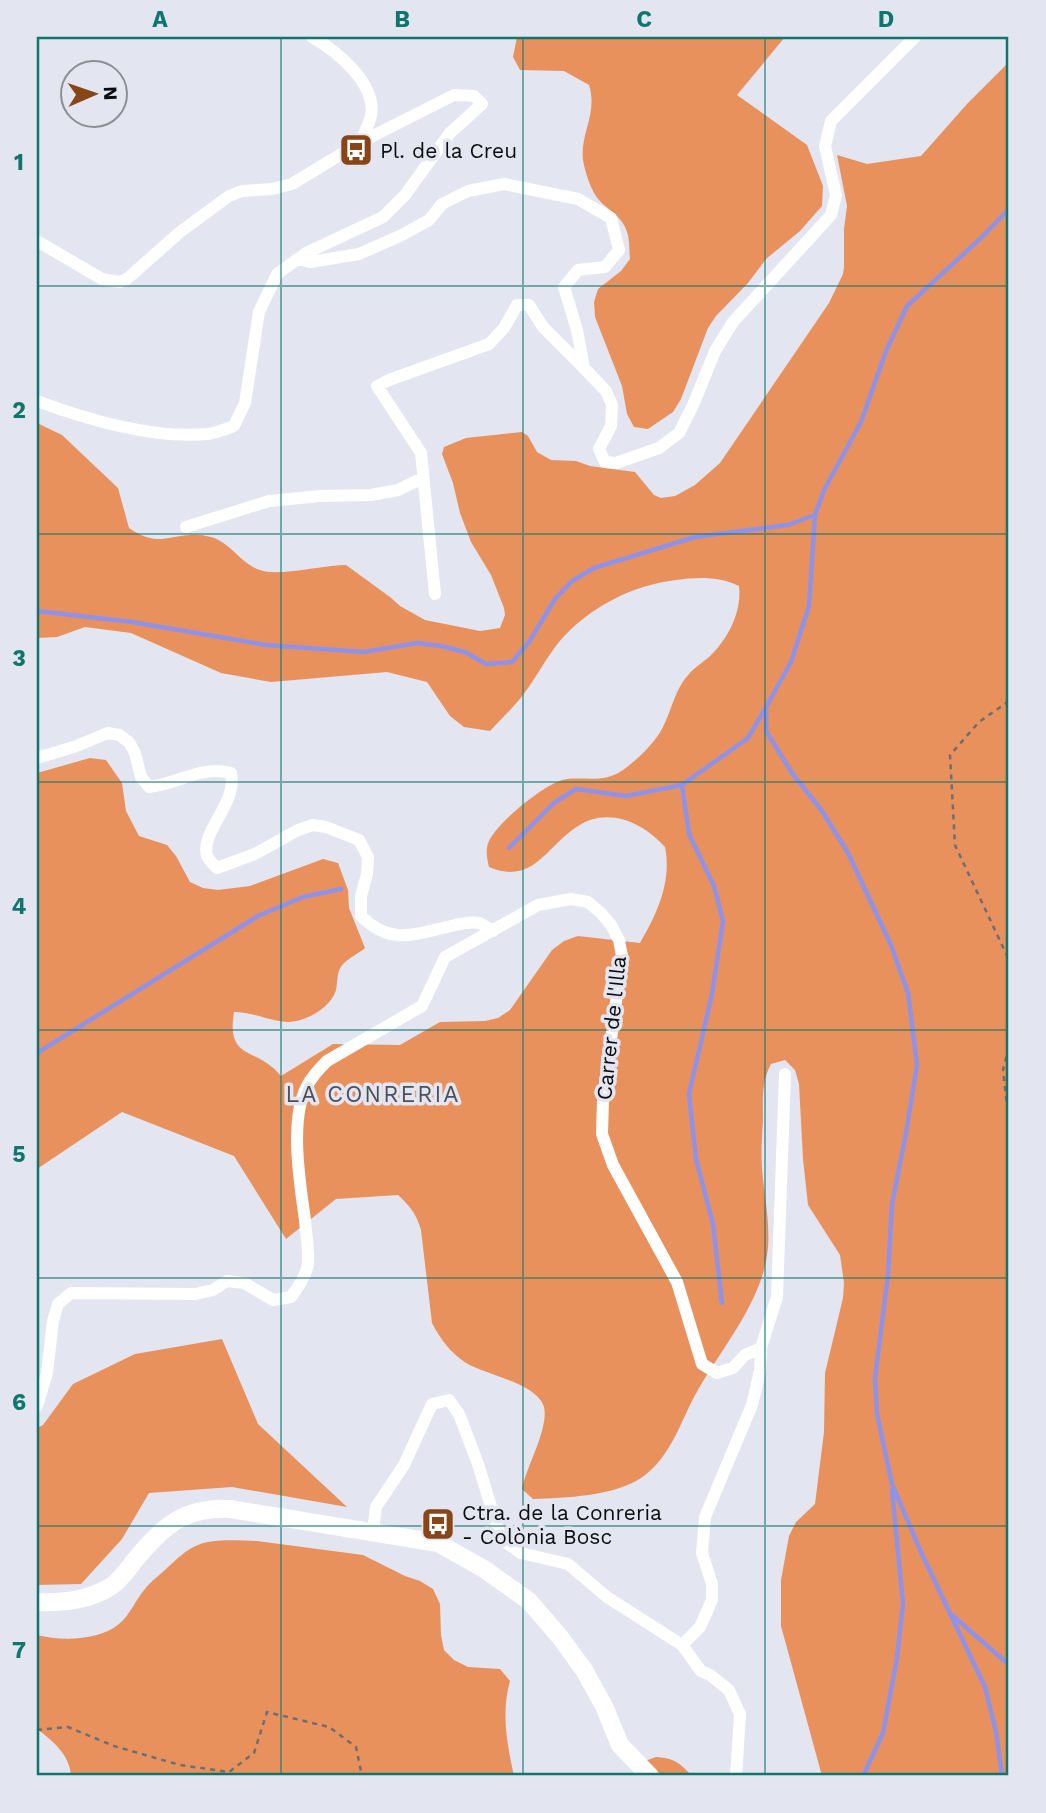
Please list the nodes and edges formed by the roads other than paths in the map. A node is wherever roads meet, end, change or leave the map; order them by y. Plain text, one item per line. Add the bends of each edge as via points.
1 (312, 37) edge
2 (915, 37) edge
3 (361, 142) junction
4 (37, 241) edge
5 (299, 259) junction
6 (584, 368) junction
7 (37, 401) edge
8 (423, 478) junction
9 (186, 527) dead end
10 (435, 594) dead end
11 (37, 758) edge
12 (493, 932) junction
13 (785, 1074) dead end
14 (761, 1348) junction
15 (37, 1406) edge
16 (373, 1531) junction
17 (37, 1602) edge
18 (682, 1645) junction
19 (650, 1776) edge
20 (736, 1776) edge

1 - 3 street via 368,88 371,116
2 - 6 street via 831,121 825,146 836,195 831,215 733,322 679,433 659,448 616,463 605,462 599,449 611,426 612,405 606,391
3 - 4 street via 292,184 229,196 120,282 102,279
3 - 5 street via 454,95 474,96 482,104 450,133 405,195 383,216
5 - 6 street via 310,262 359,254 429,220 442,204 468,191 505,184 578,199 611,218 619,250 605,267 578,270 564,287
5 - 7 street via 277,274 259,312 245,403 234,426 210,434 152,432
6 - 8 street via 543,327 529,305 517,305 489,344 377,386 421,453
8 - 9 street via 398,490 370,495 269,501
8 - 10 street
11 - 12 street via 108,733 129,742 149,787 207,770 231,774 234,786 206,846 207,858 217,869 298,830 326,827 359,840 368,857 361,916 373,928 394,937 479,923
12 - 14 street, Carrer de l'Illa via 538,905 571,899 588,902 611,925 622,956 601,1117 606,1150 670,1267 702,1364 717,1373 733,1368 745,1355
12 - 15 street, Carrer de l'Illa via 445,957 422,1006 327,1061 305,1088 298,1160 307,1265 290,1297 273,1300 244,1283 227,1281 195,1294 71,1293 58,1304
13 - 14 street via 777,1297
14 - 18 street via 752,1405 705,1517 702,1553 712,1600 700,1627
16 - 17 street via 230,1509 202,1510 173,1521 112,1587 81,1599
16 - 18 street via 376,1507 404,1465 432,1404 449,1400 478,1464 500,1539 521,1553 568,1564 607,1597
16 - 19 street via 438,1543 529,1601 584,1670 620,1745
18 - 20 street via 701,1671 729,1690 740,1714

